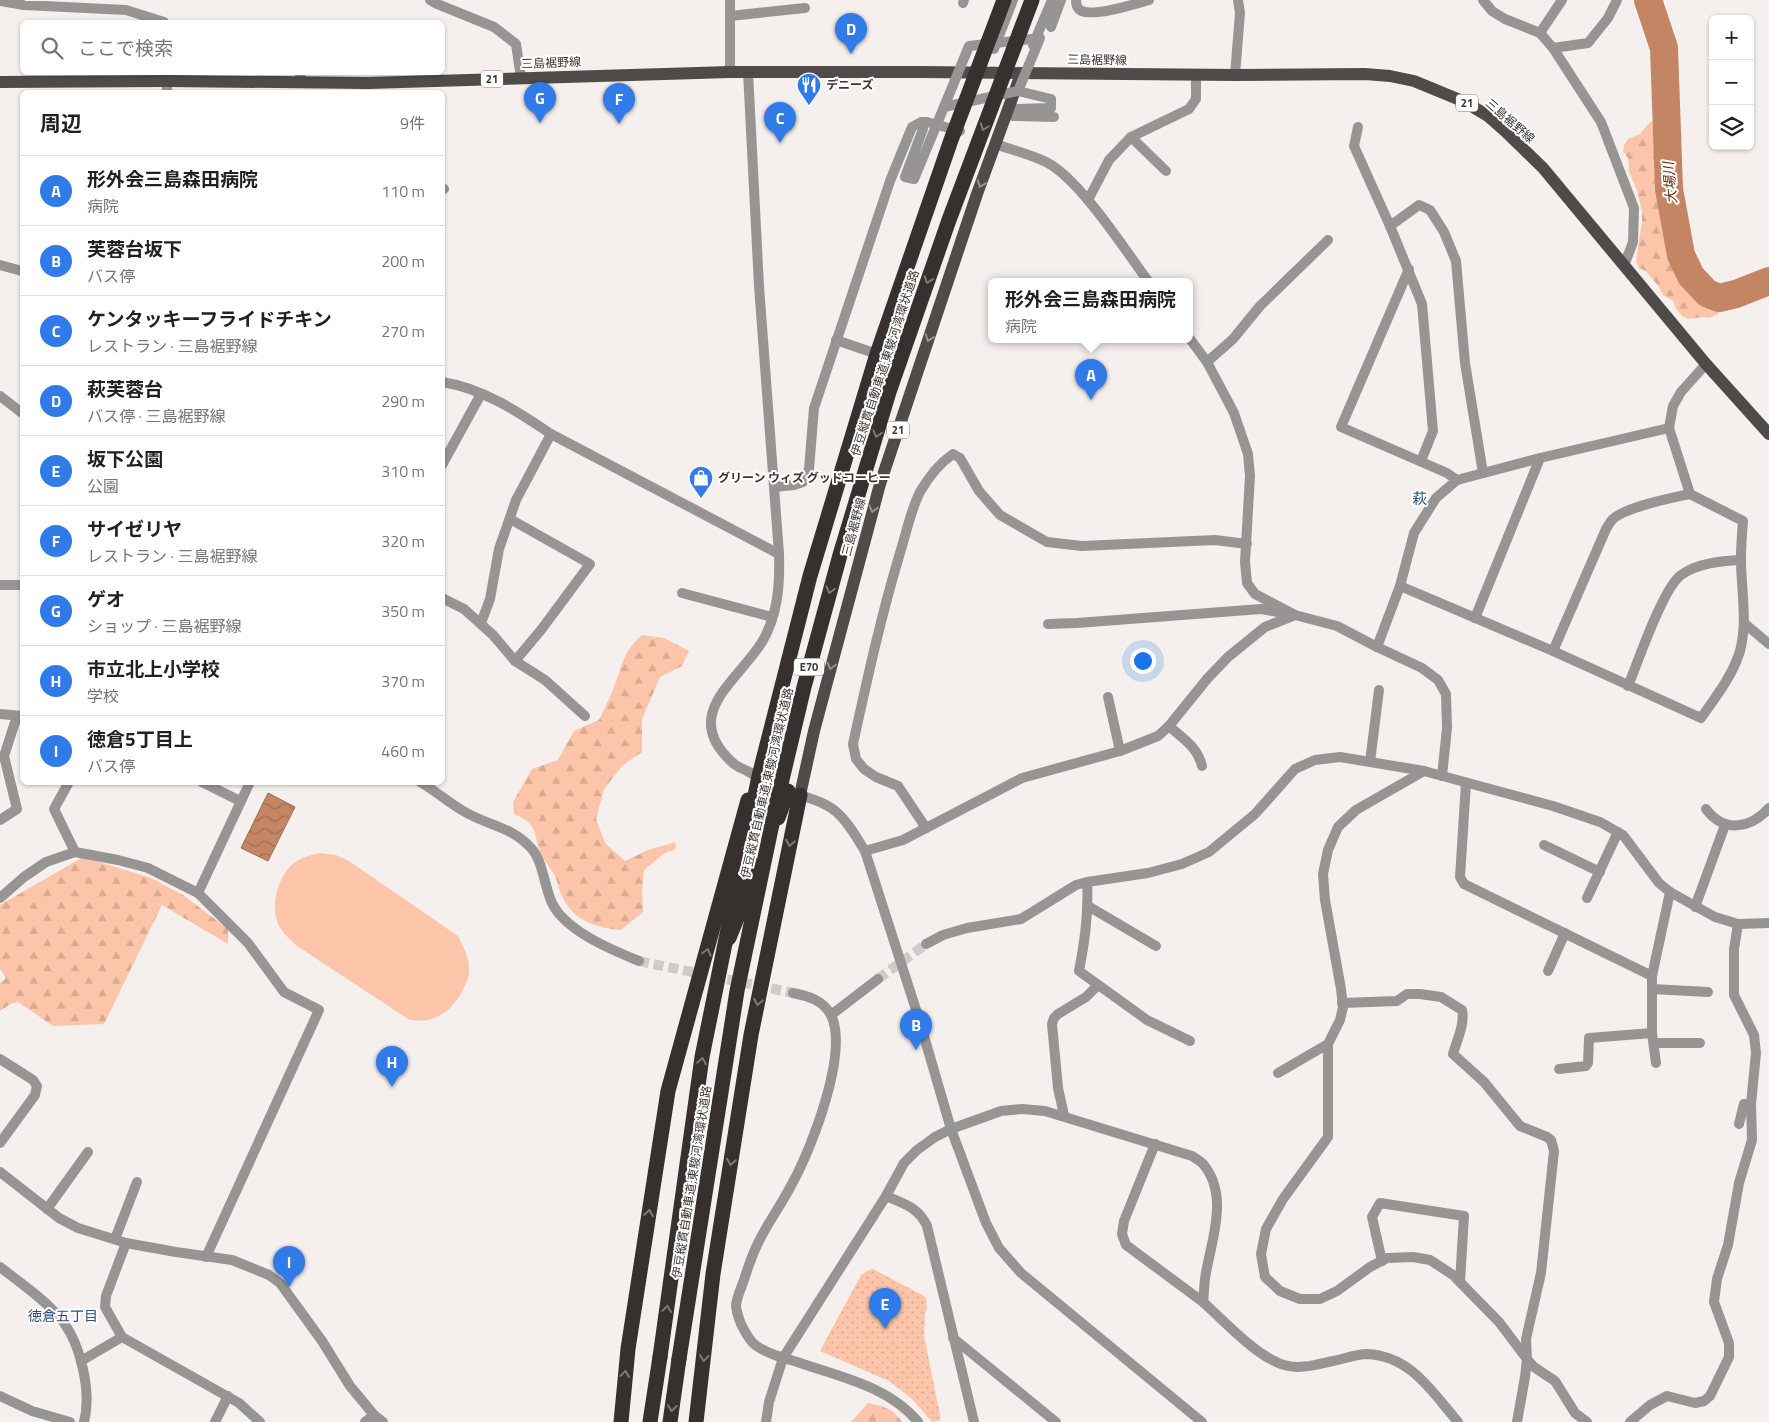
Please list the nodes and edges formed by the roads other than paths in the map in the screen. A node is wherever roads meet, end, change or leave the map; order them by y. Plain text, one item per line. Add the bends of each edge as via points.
1 (132, 0) edge
2 (430, 0) edge
3 (730, 0) edge
4 (1004, 0) edge
5 (1013, 0) edge
6 (1032, 0) edge
7 (1054, 0) edge
8 (1061, 0) edge
9 (1076, 0) edge
10 (1149, 0) edge
11 (1238, 0) edge
12 (1483, 0) edge
13 (1562, 0) edge
14 (1617, 0) edge
15 (0, 1) edge
16 (805, 8) dead end
17 (126, 10) junction
18 (730, 16) junction
19 (158, 20) edge
20 (1051, 27) dead end
21 (1540, 33) junction
22 (1040, 38) junction
23 (1553, 48) junction
24 (730, 72) junction
25 (748, 72) junction
26 (984, 73) junction
27 (1022, 73) junction
28 (1196, 75) junction
29 (1235, 75) junction
30 (301, 78) edge
31 (521, 78) junction
32 (0, 82) edge
33 (167, 87) edge
34 (1018, 90) junction
35 (944, 107) junction
36 (1054, 117) dead end
37 (1358, 127) dead end
38 (923, 129) dead end
39 (960, 131) junction
40 (1131, 137) junction
41 (995, 144) junction
42 (1166, 172) dead end
43 (1088, 200) junction
44 (1390, 226) junction
45 (1328, 240) dead end
46 (0, 265) edge
47 (1624, 266) junction
48 (1409, 269) junction
49 (20, 270) edge
50 (1146, 278) edge
51 (836, 340) junction
52 (1193, 343) edge
53 (874, 352) junction
54 (1207, 362) junction
55 (1706, 364) junction
56 (445, 382) edge
57 (481, 394) junction
58 (0, 396) edge
59 (20, 411) edge
60 (1669, 428) junction
61 (551, 434) junction
62 (1769, 434) edge
63 (1540, 458) junction
64 (445, 460) edge
65 (1421, 461) junction
66 (1483, 473) junction
67 (1457, 480) junction
68 (774, 487) junction
69 (1690, 494) junction
70 (510, 519) junction
71 (1247, 544) junction
72 (779, 554) junction
73 (1741, 560) junction
74 (0, 585) edge
75 (20, 585) edge
76 (1400, 586) junction
77 (682, 593) dead end
78 (445, 600) edge
79 (1295, 615) junction
80 (772, 618) junction
81 (1475, 618) junction
82 (1744, 623) junction
83 (481, 624) junction
84 (1048, 624) dead end
85 (1769, 644) edge
86 (1377, 647) junction
87 (1553, 651) junction
88 (515, 661) junction
89 (1628, 686) junction
90 (1379, 690) dead end
91 (1108, 697) dead end
92 (0, 714) edge
93 (20, 716) edge
94 (585, 716) dead end
95 (1169, 726) junction
96 (1120, 751) junction
97 (1370, 762) junction
98 (1202, 766) dead end
99 (1424, 771) junction
100 (755, 775) junction
101 (1442, 776) junction
102 (1466, 783) junction
103 (67, 785) edge
104 (208, 785) edge
105 (248, 785) edge
106 (425, 785) edge
107 (794, 793) junction
108 (240, 801) junction
109 (1769, 808) edge
110 (1706, 809) dead end
111 (0, 820) edge
112 (1725, 825) junction
113 (926, 828) junction
114 (1618, 832) junction
115 (1544, 845) dead end
116 (865, 851) junction
117 (75, 852) junction
118 (1600, 872) junction
119 (1087, 882) junction
120 (1670, 892) junction
121 (198, 894) junction
122 (0, 898) edge
123 (1588, 898) dead end
124 (1088, 906) junction
125 (1695, 907) junction
126 (1769, 923) edge
127 (1738, 924) junction
128 (1565, 933) junction
129 (926, 944) tunnel mouth
130 (1156, 946) dead end
131 (639, 961) tunnel mouth
132 (1548, 971) dead end
133 (1652, 976) junction
134 (878, 979) tunnel mouth
135 (1098, 985) junction
136 (1652, 989) junction
137 (1708, 992) dead end
138 (794, 993) tunnel mouth
139 (1342, 1003) junction
140 (690, 1015) junction
141 (831, 1015) junction
142 (1653, 1038) junction
143 (1190, 1041) dead end
144 (1700, 1043) dead end
145 (1328, 1044) junction
146 (0, 1059) edge
147 (1656, 1063) dead end
148 (1559, 1069) dead end
149 (1278, 1073) dead end
150 (1751, 1104) junction
151 (1064, 1116) junction
152 (1739, 1124) dead end
153 (952, 1130) junction
154 (0, 1143) edge
155 (1155, 1144) junction
156 (88, 1152) dead end
157 (0, 1172) edge
158 (138, 1182) dead end
159 (886, 1196) junction
160 (47, 1209) junction
161 (115, 1239) junction
162 (126, 1243) junction
163 (206, 1257) junction
164 (1382, 1261) junction
165 (0, 1267) edge
166 (1460, 1282) junction
167 (1204, 1302) junction
168 (122, 1337) junction
169 (953, 1338) junction
170 (783, 1358) junction
171 (1527, 1359) junction
172 (81, 1361) junction
173 (0, 1396) edge
174 (228, 1396) junction
175 (374, 1415) junction
176 (70, 1422) edge
177 (84, 1422) edge
178 (215, 1422) edge
179 (260, 1422) edge
180 (365, 1422) edge
181 (383, 1422) edge
182 (620, 1422) edge
183 (650, 1422) edge
184 (670, 1422) edge
185 (696, 1422) edge
186 (766, 1422) edge
187 (918, 1422) edge
188 (974, 1422) edge
189 (1056, 1422) edge
190 (1202, 1422) edge
191 (1458, 1422) edge
192 (1517, 1422) edge
193 (1587, 1422) edge
194 (1630, 1422) edge

1 - 17 street
2 - 31 street via 494,27 516,44
3 - 18 street
183 -> 4 highway, 伊豆縦貫自動車道;東駿河湾環状道路 / E70, bridge via 702,1057 764,757 810,576 877,354 950,140
5 - 26 street
6 -> 184 highway, 伊豆縦貫自動車道;東駿河湾環状道路 / E70, bridge via 949,220 889,392 804,687 737,991
7 - 22 street
7 - 27 street
8 - 20 street
9 - 10 street via 1081,11 1094,13
11 - 29 street via 1240,13
12 - 21 street via 1505,19
13 - 21 street
14 - 23 street via 1608,18 1588,43
15 - 17 street
16 - 18 street
17 - 19 street
18 - 24 street
21 - 23 street
22 - 34 street, bridge
22 - 35 street, bridge via 969,46
23 - 47 street via 1601,122 1634,208 1634,242
24 - 25 main road, 三島裾野線 / 21
24 - 31 main road, 三島裾野線 / 21
25 - 26 main road, 三島裾野線 / 21
25 - 68 street
26 - 27 main road, 三島裾野線 / 21
26 - 39 main road
27 - 28 main road, 三島裾野線 / 21
27 - 41 main road, 三島裾野線 / 21
28 - 29 main road, 三島裾野線 / 21
28 - 40 street via 1196,99 1189,110
29 - 47 main road, 三島裾野線 / 21 via 1390,76 1414,81 1465,102 1488,116 1543,168
30 - 31 main road, 三島裾野線 / 21 via 368,83
30 - 33 main road, 三島裾野線 / 21
32 - 33 main road, 三島裾野線 / 21
34 - 35 street, bridge
34 - 36 street via 1051,99 1051,108 1012,109 1013,116
35 - 38 street, bridge via 914,179 905,177
37 - 44 street via 1354,146
39 - 51 street via 927,122 912,128 890,181
39 - 53 main road
40 - 42 street
40 - 43 street via 1110,160
41 - 43 street via 1047,162 1063,173
41 -> 107 main road, 三島裾野線 / 21 via 880,484 814,731
43 - 50 street
44 - 48 street
44 - 66 street via 1419,205 1425,206 1444,232 1456,261 1465,363
45 - 54 street
46 - 49 street
47 - 55 main road, 三島裾野線 / 21
48 - 65 street via 1422,304 1434,431
48 - 65 street via 1340,427
51 - 53 street
51 - 68 street via 814,408 809,470 803,482
52 - 54 street
53 - 100 main road via 805,575
54 - 71 street via 1234,413 1248,454
55 - 60 street via 1681,392 1673,406
55 - 62 main road, 三島裾野線 / 21
56 - 57 street
57 - 61 street
57 - 64 street
58 - 59 street
60 - 63 street
60 - 69 street
61 - 70 street via 516,500
61 - 72 street
63 - 66 street
63 - 81 street
65 - 67 street
66 - 67 street
67 - 76 street via 1436,498 1414,533
68 - 72 street
69 - 73 street via 1743,521
69 - 87 street via 1613,518
70 - 83 street via 498,549 490,599
70 - 88 street via 590,564
71 - 79 street via 1247,583 1255,594
71 - 113 street via 1215,540 1082,546 1047,542 1000,515 979,491 960,458 953,454 948,457 920,492 909,522 853,744 856,759 864,769 898,786
72 - 80 street via 778,598
73 - 82 street
73 - 89 street via 1693,568 1673,582
74 - 75 street
76 - 81 street
76 - 86 street
77 - 80 street
78 - 83 street via 464,609
79 - 84 street via 1261,609
79 - 86 street via 1337,626
79 - 95 street via 1265,627 1228,657
80 - 100 street via 762,642 721,693 712,710 716,744 734,764
81 - 87 street
82 - 85 street
82 - 89 street via 1740,652 1721,690 1701,718
83 - 88 street
86 - 101 street via 1422,668 1438,680 1446,694 1447,728
87 - 89 street
88 - 94 street via 545,680
90 - 97 street
91 - 96 street
92 - 93 street
93 - 111 street via 4,756 17,808
95 - 96 street via 1158,736
95 - 98 street via 1199,754
96 - 113 street via 1022,778
97 - 99 street
97 - 119 street via 1340,758 1315,760 1295,769 1255,814 1209,852 1182,864 1148,873
99 - 101 street
99 - 139 street via 1356,810 1338,827 1328,850 1323,874 1325,900
100 - 107 street
140 -> 100 highway
101 - 102 street
102 - 114 street via 1553,806 1600,822
102 - 128 street via 1461,881
103 - 117 street via 54,809
104 - 108 street
105 - 108 street
106 - 131 street via 452,806 512,832 533,850 553,905 574,929
107 - 116 street via 827,805 853,832
107 - 140 highway via 734,930
107 -> 185 highway via 713,1274
108 - 121 street
109 - 112 street via 1752,822
110 - 112 street
112 - 125 street
113 - 116 street via 903,840
114 - 118 street
114 - 120 street via 1659,884
115 - 118 street
116 - 153 street
117 - 121 street via 148,868
117 - 122 street via 46,862
118 - 123 street
119 - 124 street
119 - 129 street via 1076,885 1021,919 967,928
120 - 125 street
120 - 133 street
121 - 163 street via 248,943 284,992 319,1010
124 - 130 street
124 - 135 street via 1079,971
125 - 127 street
126 - 127 street
127 - 150 street via 1733,986 1736,1001 1754,1035 1756,1053
128 - 132 street
128 - 133 street
133 - 136 street
134 - 141 street
135 - 143 street via 1147,1020
135 - 151 street via 1086,997 1058,1014 1052,1024
136 - 137 street
136 - 142 street
138 - 141 street via 815,998
139 - 145 street via 1340,1020
139 - 171 street via 1397,1001 1407,994 1420,994 1440,997 1462,1010 1462,1025 1453,1054 1484,1082 1520,1126 1551,1140 1554,1151 1546,1235 1526,1339
182 -> 140 highway via 628,1349 668,1091
141 - 170 street via 835,1035 834,1057 822,1113 794,1181 759,1241 736,1307 741,1324 754,1344
142 - 144 street
142 - 147 street
142 - 148 street via 1588,1038 1586,1066
145 - 149 street
145 - 164 street via 1328,1137 1283,1199 1266,1229 1261,1254 1265,1277 1280,1291 1300,1299 1320,1299
146 - 154 street via 37,1086 35,1094
150 - 152 street via 1744,1104
150 - 194 street via 1752,1140 1739,1183 1714,1302 1729,1343 1729,1357 1710,1396 1704,1401 1695,1403 1667,1396
151 - 153 street via 1022,1109 1001,1111
151 - 155 street
153 - 159 street via 917,1150 904,1163
153 - 190 street via 986,1223 999,1248 1021,1273
155 - 167 street via 1192,1156 1204,1164 1213,1181 1217,1198 1216,1221
155 - 167 street via 1124,1221 1122,1234 1126,1245
156 - 160 street
157 - 160 street
158 - 161 street
159 - 169 street via 915,1209 927,1226
159 - 170 street
160 - 161 street via 78,1228
161 - 162 street
162 - 163 street
162 - 168 street via 105,1307
163 - 175 street via 232,1260 280,1283 350,1386
164 - 166 street via 1413,1257 1430,1260
164 - 166 street via 1372,1216 1380,1203 1464,1216
165 - 172 street via 58,1316 66,1326
166 - 171 street via 1509,1332
167 - 191 street via 1265,1356 1285,1366 1301,1367 1365,1354 1402,1363 1414,1371
168 - 172 street
168 - 174 street
169 - 188 street
169 - 189 street
170 - 186 street
170 - 187 street via 884,1394 901,1404
171 - 192 street
171 - 193 street via 1555,1381 1575,1413
172 - 177 street via 87,1399
173 - 176 street via 32,1411
174 - 178 street
174 - 179 street
175 - 180 street
175 - 181 street

